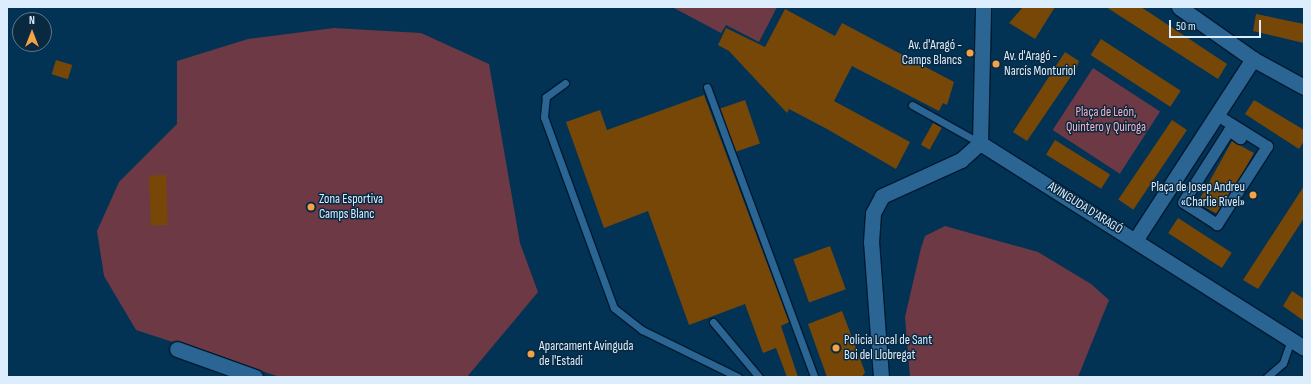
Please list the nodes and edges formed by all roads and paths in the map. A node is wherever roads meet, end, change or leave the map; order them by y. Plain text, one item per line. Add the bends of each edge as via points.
1 (983, 7) edge
2 (1179, 7) edge
3 (1197, 12) edge
4 (1253, 59) junction
5 (565, 83) dead end
6 (707, 87) dead end
7 (1304, 87) edge
8 (912, 105) dead end
9 (1217, 115) junction
10 (1244, 132) junction
11 (980, 143) junction
12 (1136, 239) junction
13 (713, 322) dead end
14 (1291, 340) junction
15 (1304, 348) edge
16 (177, 349) dead end
17 (255, 377) edge
18 (738, 377) edge
19 (759, 377) edge
20 (814, 377) edge
21 (881, 377) edge
22 (1267, 377) edge

1 - 11 street
2 - 3 street
3 - 4 street
4 - 7 street
4 - 9 street
5 - 18 lane via 546,97 544,117 614,308 642,330
6 - 20 lane
8 - 11 lane
9 - 10 street
9 - 12 street
10 - 10 street via 1267,146 1218,224 1183,202 1229,130 1240,138
11 - 12 street, AVINGUDA D'ARAGÓ
11 - 21 street via 961,160 882,196 873,213 871,242
12 - 14 street, AVINGUDA D'ARAGÓ
13 - 19 lane
14 - 15 street, AVINGUDA D'ARAGÓ
14 - 22 lane via 1283,363
16 - 17 street

